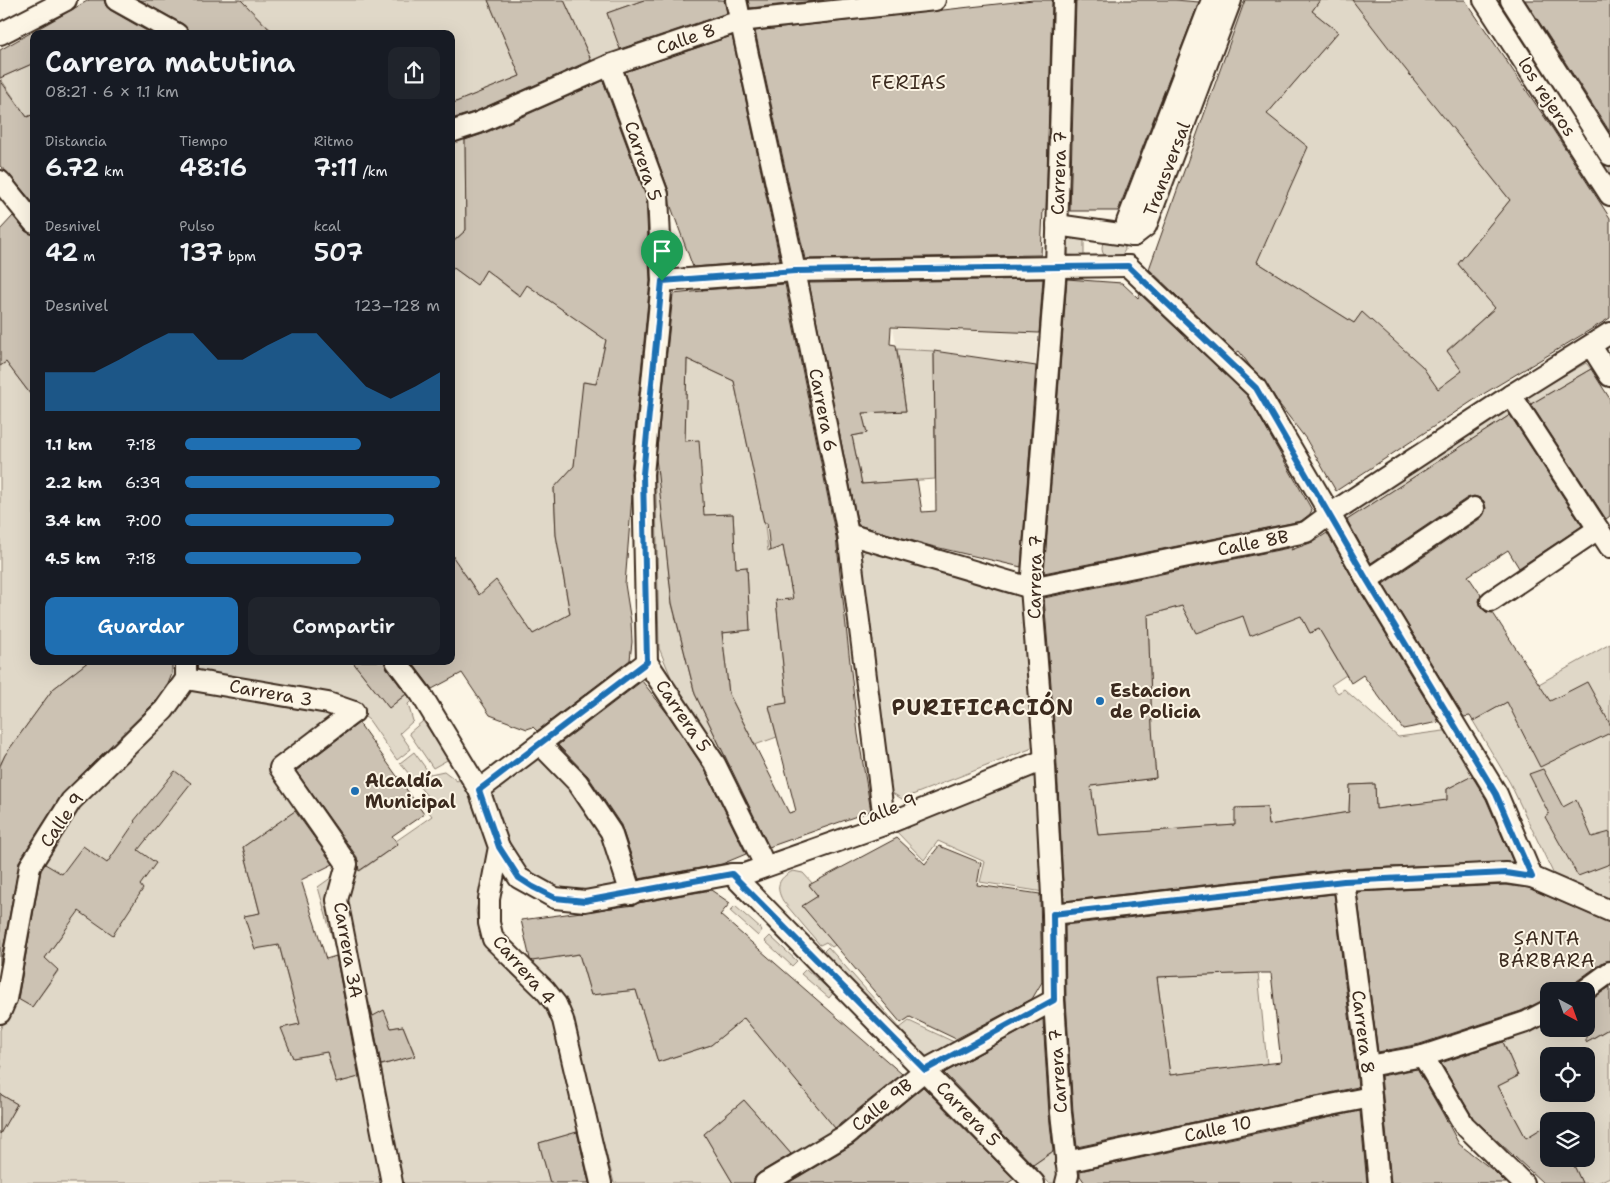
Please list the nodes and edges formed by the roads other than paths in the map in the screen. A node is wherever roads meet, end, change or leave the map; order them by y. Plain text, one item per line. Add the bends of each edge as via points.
1 (66, 0) edge
2 (116, 0) edge
3 (736, 0) edge
4 (935, 0) edge
5 (1064, 0) edge
6 (1212, 0) edge
7 (1232, 0) edge
8 (1484, 0) edge
9 (1511, 0) edge
10 (740, 21) junction
11 (170, 30) edge
12 (0, 34) edge
13 (610, 65) junction
14 (455, 131) edge
15 (1610, 155) edge
16 (0, 181) edge
17 (1610, 195) edge
18 (30, 218) edge
19 (1057, 225) junction
20 (1133, 236) junction
21 (1128, 266) junction
22 (1056, 267) junction
23 (795, 271) junction
24 (662, 281) junction
25 (1610, 333) edge
26 (1591, 346) junction
27 (1610, 376) edge
28 (1511, 395) junction
29 (1474, 508) dead end
30 (1330, 514) junction
31 (1598, 529) junction
32 (848, 534) junction
33 (1610, 548) edge
34 (1367, 580) junction
35 (1031, 588) junction
36 (1491, 600) dead end
37 (647, 662) junction
38 (399, 665) edge
39 (186, 670) edge
40 (354, 712) joint
41 (540, 744) junction
42 (1044, 754) junction
43 (479, 790) junction
44 (886, 818) junction
45 (499, 847) junction
46 (761, 857) junction
47 (732, 874) junction
48 (1532, 877) junction
49 (1344, 881) junction
50 (631, 894) junction
51 (1610, 911) edge
52 (1053, 914) junction
53 (1610, 972) edge
54 (1595, 983) edge
55 (1054, 1000) junction
56 (0, 1013) edge
57 (1540, 1015) edge
58 (1423, 1056) junction
59 (1368, 1066) junction
60 (925, 1070) junction
61 (1371, 1097) junction
62 (1066, 1162) junction
63 (392, 1183) edge
64 (601, 1183) edge
65 (765, 1183) edge
66 (1034, 1183) edge
67 (1066, 1183) edge
68 (1379, 1183) edge
69 (1524, 1183) edge

1 - 12 street
2 - 11 street
3 - 10 street, Carrera 6
4 - 10 street, Calle 8
5 - 19 street, Carrera 7
6 - 20 street, Transversal via 1127,222
7 - 20 street, Transversal via 1146,226
8 - 17 street, los rejeros
9 - 15 street
10 - 13 street, Calle 8
10 - 23 street, Carrera 6
13 - 14 street, Calle 8
13 - 24 street, Carrera 5 via 658,195
16 - 18 street
19 - 20 street
19 - 22 street, Carrera 7
20 - 21 street
21 - 22 street
21 - 30 street via 1256,388
22 - 23 street
22 - 35 street, Carrera 7
23 - 24 street
23 - 32 street, Carrera 6
24 - 37 street, Carrera 5 via 643,474
25 - 26 street, Calle 8B
26 - 27 street
26 - 28 street, Calle 8B
28 - 30 street, Calle 8B
28 - 31 street
29 - 34 street
30 - 34 street
30 - 35 street, Calle 8B via 1306,532
31 - 33 street
31 - 36 street
32 - 35 street, Calle 8B
32 - 44 street, Carrera 6
34 - 48 street via 1496,794
35 - 42 street, Carrera 7
37 - 41 street
37 - 46 street, Carrera 5 via 715,764
38 - 43 street via 421,694
39 - 40 street, Carrera 3
39 - 56 street, Calle 9 via 164,710 71,801 30,866 6,999
40 - 63 street, Carrera 3A via 280,768 347,864 336,900
41 - 43 street
41 - 50 street via 578,783 611,832
42 - 44 street, Calle 9
42 - 52 street, Carrera 7
43 - 45 street
44 - 46 street, Calle 9
44 - 47 street, Calle 9 via 746,874
45 - 50 street, Calle 9 via 519,878 555,898 585,901
45 - 64 street, Carrera 4 via 489,898 493,939 556,1004 563,1020
46 - 47 street, Calle 9 via 740,864
47 - 50 street, Calle 9
47 - 60 street, Carrera 5
48 - 49 street via 1506,873
48 - 51 street
49 - 52 street
49 - 59 street, Carrera 8
52 - 55 street, Carrera 7
53 - 54 street
55 - 60 street, Calle 9B
55 - 62 street, Carrera 7
57 - 58 street
58 - 59 street
58 - 69 street via 1464,1125
59 - 61 street, Carrera 8
60 - 65 street, Calle 9B via 846,1134
60 - 66 street, Carrera 5
61 - 62 street, Calle 10
61 - 68 street, Carrera 8
62 - 67 street, Carrera 7

